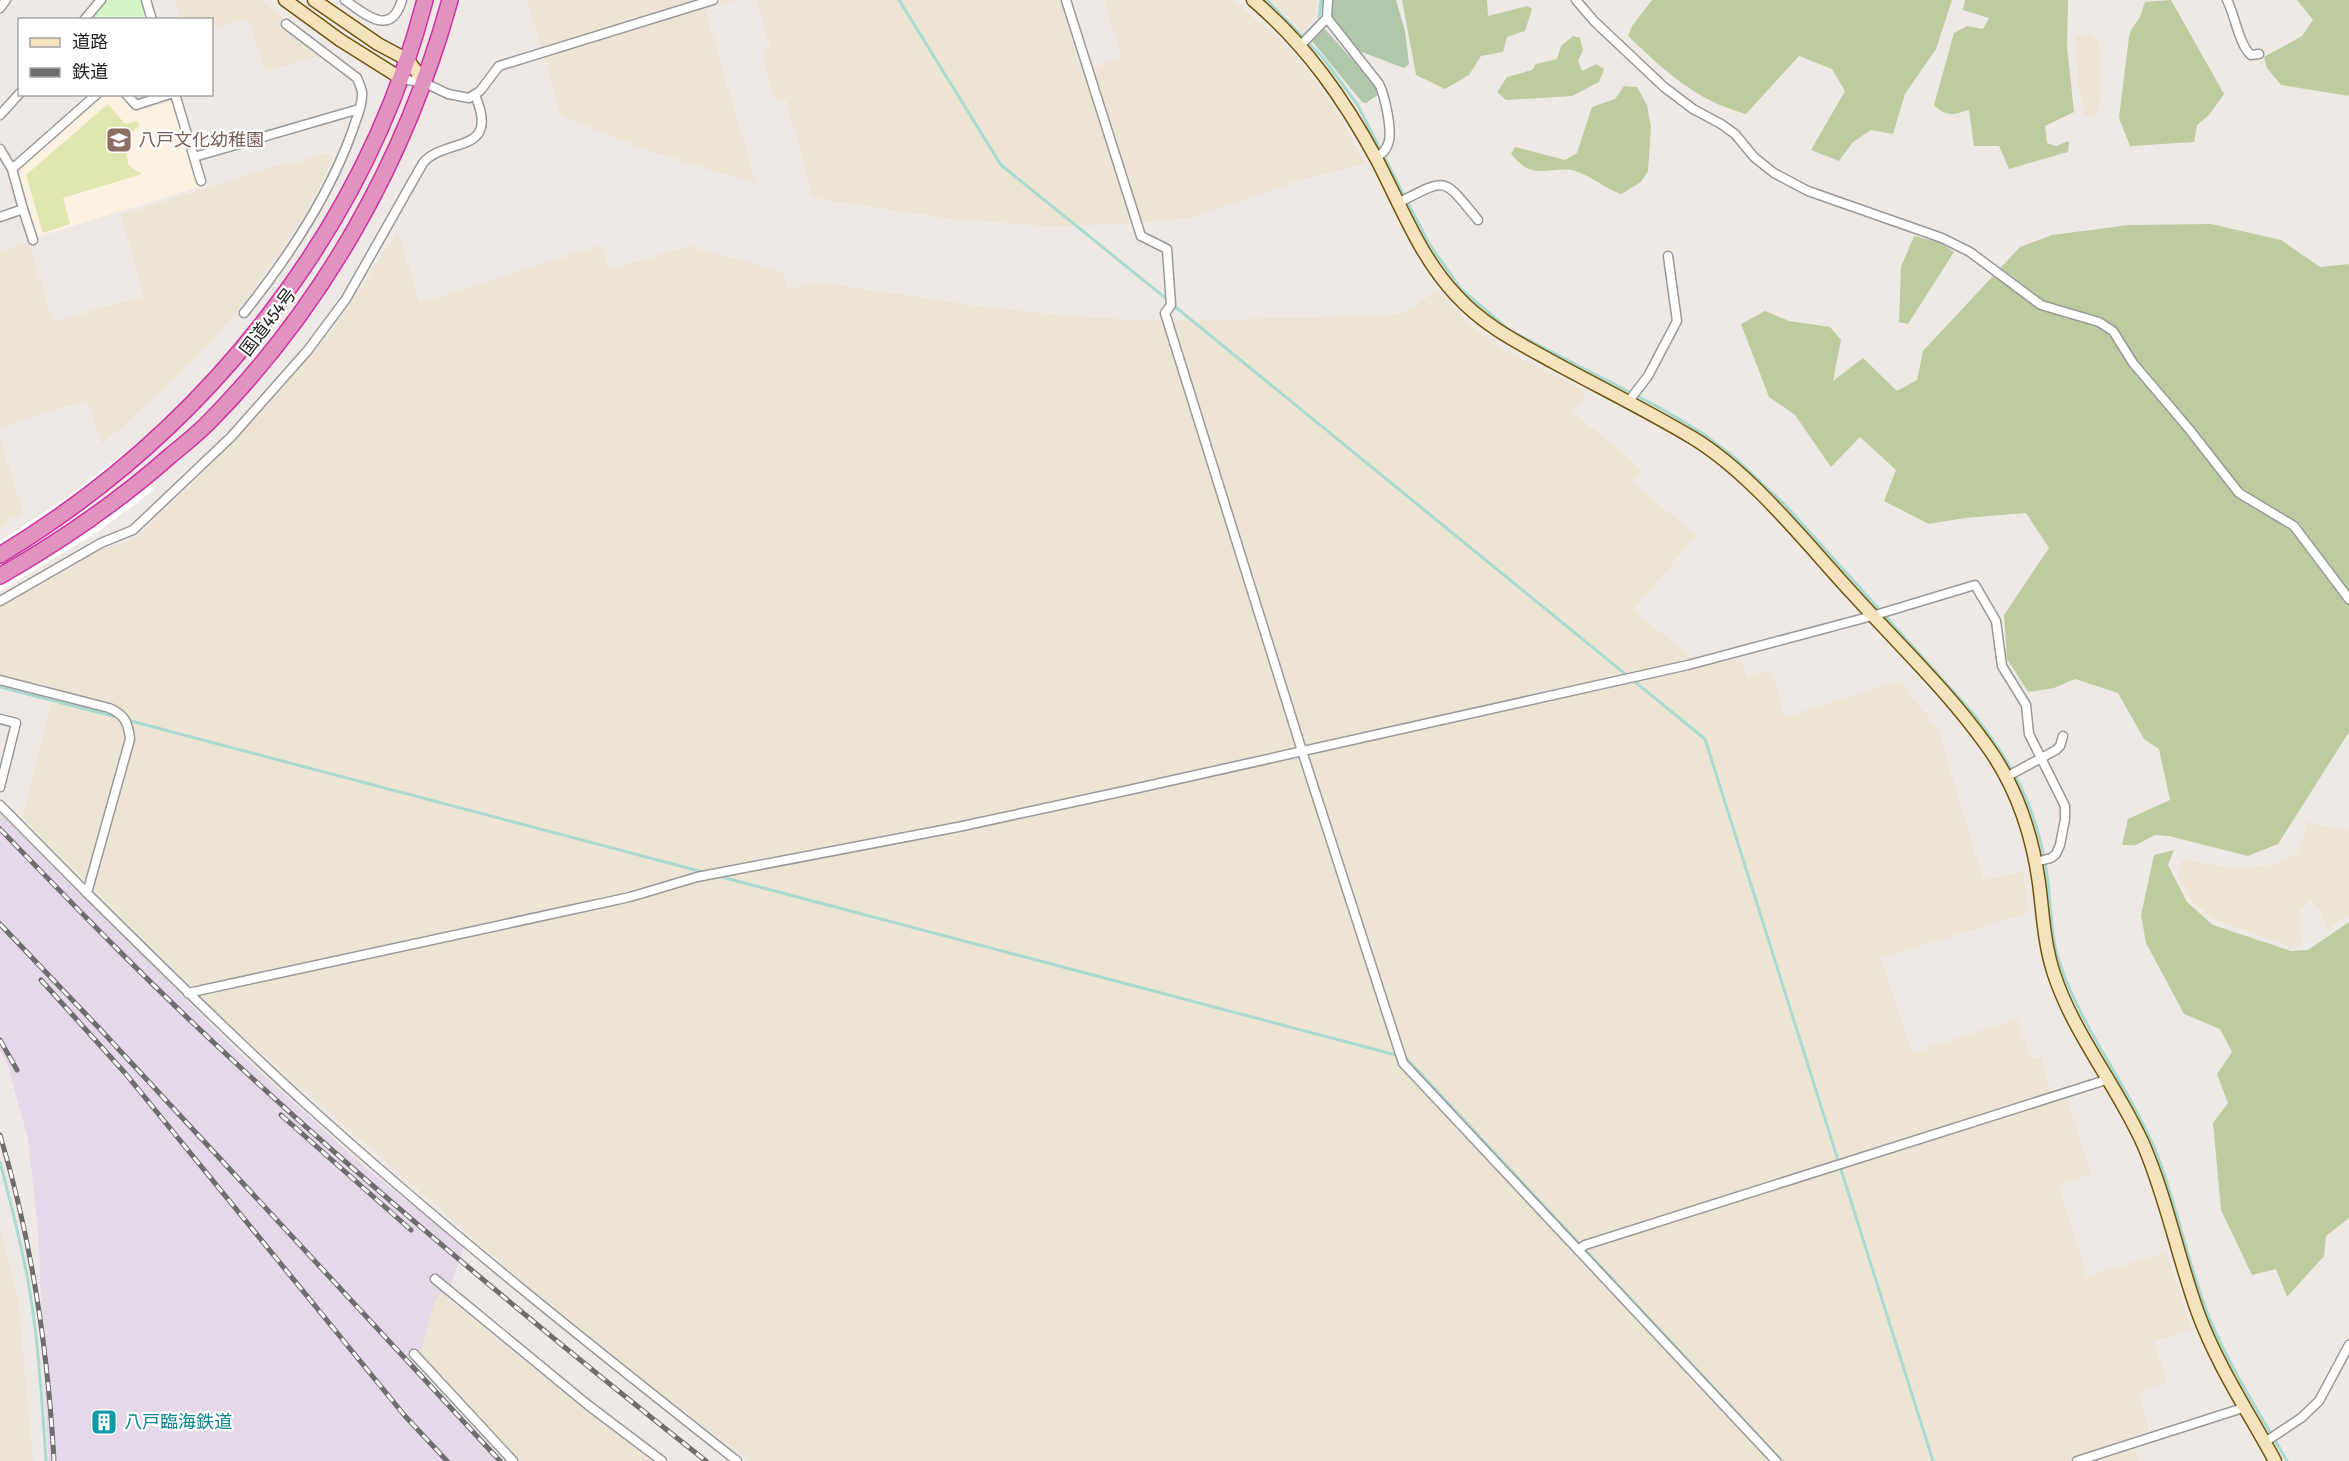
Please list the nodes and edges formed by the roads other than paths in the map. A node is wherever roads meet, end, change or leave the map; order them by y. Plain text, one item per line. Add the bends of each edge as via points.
1 (6, 0) edge
2 (101, 0) edge
3 (146, 0) edge
4 (285, 0) edge
5 (314, 0) edge
6 (345, 0) edge
7 (402, 0) edge
8 (425, 0) edge
9 (450, 0) edge
10 (713, 0) edge
11 (1066, 0) edge
12 (1253, 0) edge
13 (1328, 0) edge
14 (1576, 0) edge
15 (2227, 0) edge
16 (0, 8) edge
17 (86, 18) edge
18 (151, 18) edge
19 (1327, 18) junction
20 (286, 24) dead end
21 (1301, 45) junction
22 (2259, 54) dead end
23 (408, 60) junction
24 (402, 79) junction
25 (425, 83) junction
26 (18, 95) edge
27 (475, 95) junction
28 (95, 96) edge
29 (128, 96) edge
30 (164, 96) edge
31 (176, 96) edge
32 (359, 110) junction
33 (0, 116) edge
34 (0, 149) edge
35 (194, 157) junction
36 (1376, 158) junction
37 (12, 169) junction
38 (201, 181) dead end
39 (1398, 203) junction
40 (23, 210) junction
41 (0, 217) edge
42 (1478, 220) dead end
43 (33, 240) dead end
44 (1668, 256) dead end
45 (244, 313) dead end
46 (1628, 402) junction
47 (0, 555) edge
48 (0, 576) edge
49 (2349, 599) edge
50 (0, 601) edge
51 (1872, 616) junction
52 (0, 680) edge
53 (0, 719) edge
54 (2063, 736) dead end
55 (1302, 751) junction
56 (2041, 758) junction
57 (2006, 777) junction
58 (0, 787) edge
59 (0, 805) edge
60 (2036, 862) junction
61 (87, 893) junction
62 (188, 993) junction
63 (2109, 1079) junction
64 (1578, 1250) junction
65 (435, 1279) dead end
66 (2349, 1345) edge
67 (414, 1354) dead end
68 (2246, 1407) junction
69 (2265, 1442) junction
70 (513, 1461) edge
71 (662, 1461) edge
72 (737, 1461) edge
73 (1776, 1461) edge
74 (2077, 1461) edge
75 (2275, 1461) edge

1 - 16 street
2 - 17 street
3 - 18 street
4 - 24 street
5 - 23 street
6 - 7 street via 378,21 387,21 398,13
8 - 23 highway, 国道454号
9 - 25 highway, 国道454号
10 - 27 street via 499,66
11 - 55 street via 1141,236 1167,249 1171,305 1166,313
12 - 21 street
13 - 19 street
14 - 49 street via 1664,87 1735,134 1774,173 1808,191 1942,238 1970,252 2041,305 2099,322 2113,331 2133,363 2239,493 2294,526
15 - 22 street via 2245,50 2251,55
19 - 21 street
19 - 36 street via 1383,93 1390,140
20 - 32 street via 357,78 362,90
21 - 36 street via 1341,98
23 - 24 highway, 国道454号
23 - 25 street
24 - 25 street
24 - 47 highway, 国道454号 via 369,153 318,246 238,354 164,432 118,473 83,501
25 - 27 street via 460,97
25 - 48 highway, 国道454号 via 401,143 354,231 309,302 262,365 206,425 137,485 52,546
26 - 33 street
27 - 50 street via 482,116 474,139 435,153 423,163 346,299 309,350 231,437 133,530 101,543
28 - 37 street
29 - 30 street via 136,105
31 - 35 street
32 - 35 street
32 - 45 street via 344,154 314,212
34 - 37 street
35 - 38 street
36 - 39 street
37 - 40 street
39 - 42 street via 1442,184
39 - 46 street via 1437,272 1477,315 1498,332
40 - 41 street
40 - 43 street
44 - 46 street via 1677,321 1648,376
46 - 51 street via 1698,441 1751,484
51 - 55 street via 1688,665
51 - 56 street via 1975,585 1995,621 2002,666 2026,705 2027,729
51 - 57 street via 1967,721
52 - 61 street via 109,708 122,714 128,724 130,739
53 - 58 street via 16,723
54 - 56 street via 2060,746
55 - 62 street via 958,827 697,877 630,897
55 - 64 street via 1402,1063
56 - 57 street
56 - 60 street via 2065,806 2065,819 2056,854
57 - 60 street via 2024,815
59 - 61 street
60 - 63 street via 2042,929 2054,974 2066,1005
61 - 62 street
62 - 72 street via 305,1103 451,1230
63 - 64 street
63 - 68 street via 2143,1144 2157,1181 2199,1317
64 - 73 street
65 - 71 street
66 - 69 street via 2319,1401
67 - 70 street
68 - 69 street
68 - 74 street
69 - 75 street

